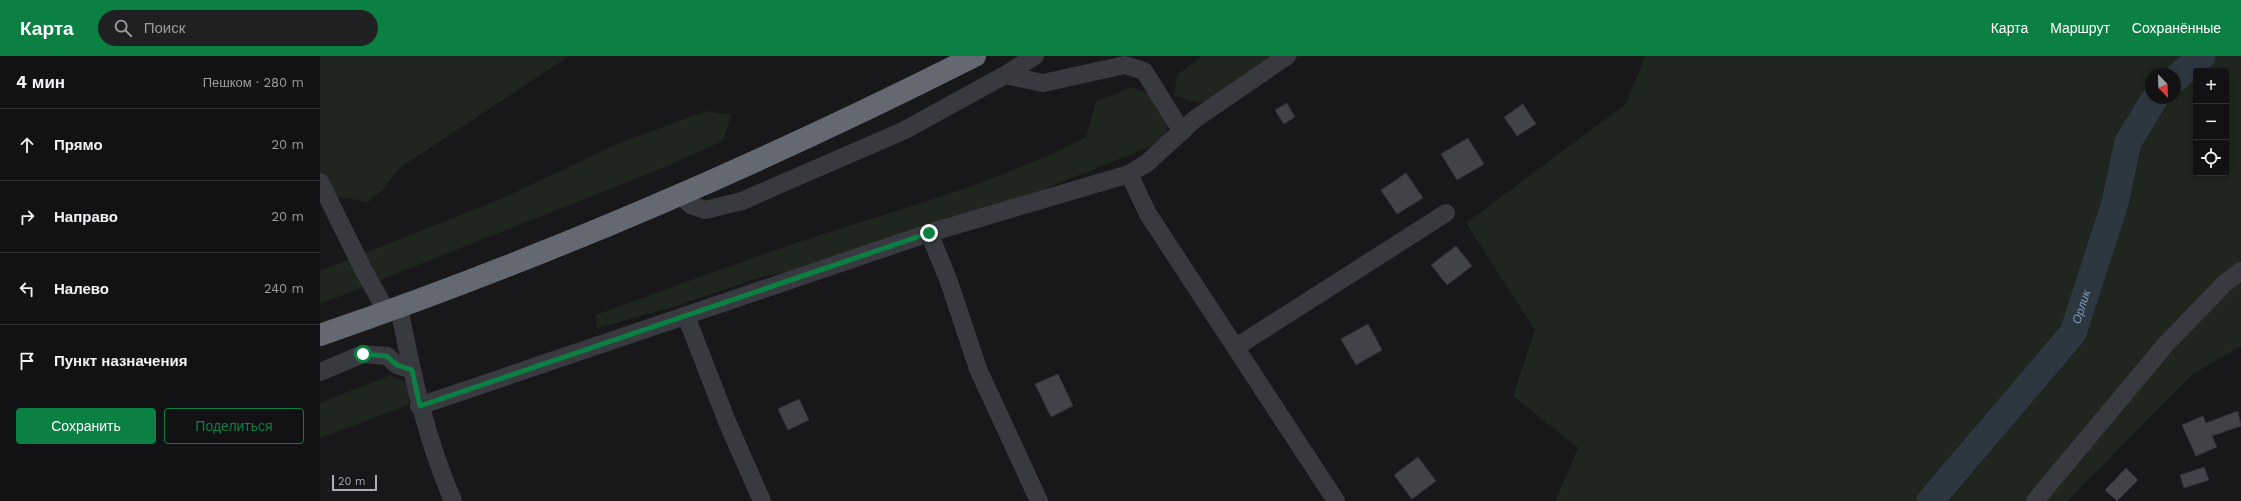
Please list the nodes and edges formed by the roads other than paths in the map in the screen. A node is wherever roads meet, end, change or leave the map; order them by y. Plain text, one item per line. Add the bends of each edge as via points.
1 (974, 56) edge
2 (1035, 56) edge
3 (1287, 56) edge
4 (1005, 75) junction
5 (1182, 132) junction
6 (1129, 174) junction
7 (320, 182) edge
8 (681, 196) junction
9 (1446, 213) dead end
10 (929, 233) junction
11 (2241, 271) edge
12 (393, 310) junction
13 (686, 316) junction
14 (320, 335) edge
15 (1236, 347) junction
16 (412, 370) junction
17 (320, 372) edge
18 (420, 406) junction
19 (453, 501) edge
20 (762, 501) edge
21 (1039, 501) edge
22 (1336, 501) edge
23 (2035, 501) edge

1 - 8 highway
2 - 4 street
3 - 5 street via 1195,119
4 - 5 street via 1044,84 1125,65 1144,71
4 - 8 street via 905,130 742,201 705,210 691,206
5 - 6 street via 1147,163
6 - 10 street
6 - 15 street via 1148,214
7 - 12 street via 364,271
8 - 12 highway
9 - 15 street
10 - 13 street
10 - 21 street via 948,279 978,369
11 - 23 street via 2224,283 2166,344
12 - 14 highway
12 - 16 street
13 - 18 street
13 - 20 street via 728,424
15 - 22 street
16 - 17 street via 397,365 386,356 363,354
16 - 18 street
18 - 19 street via 436,463

